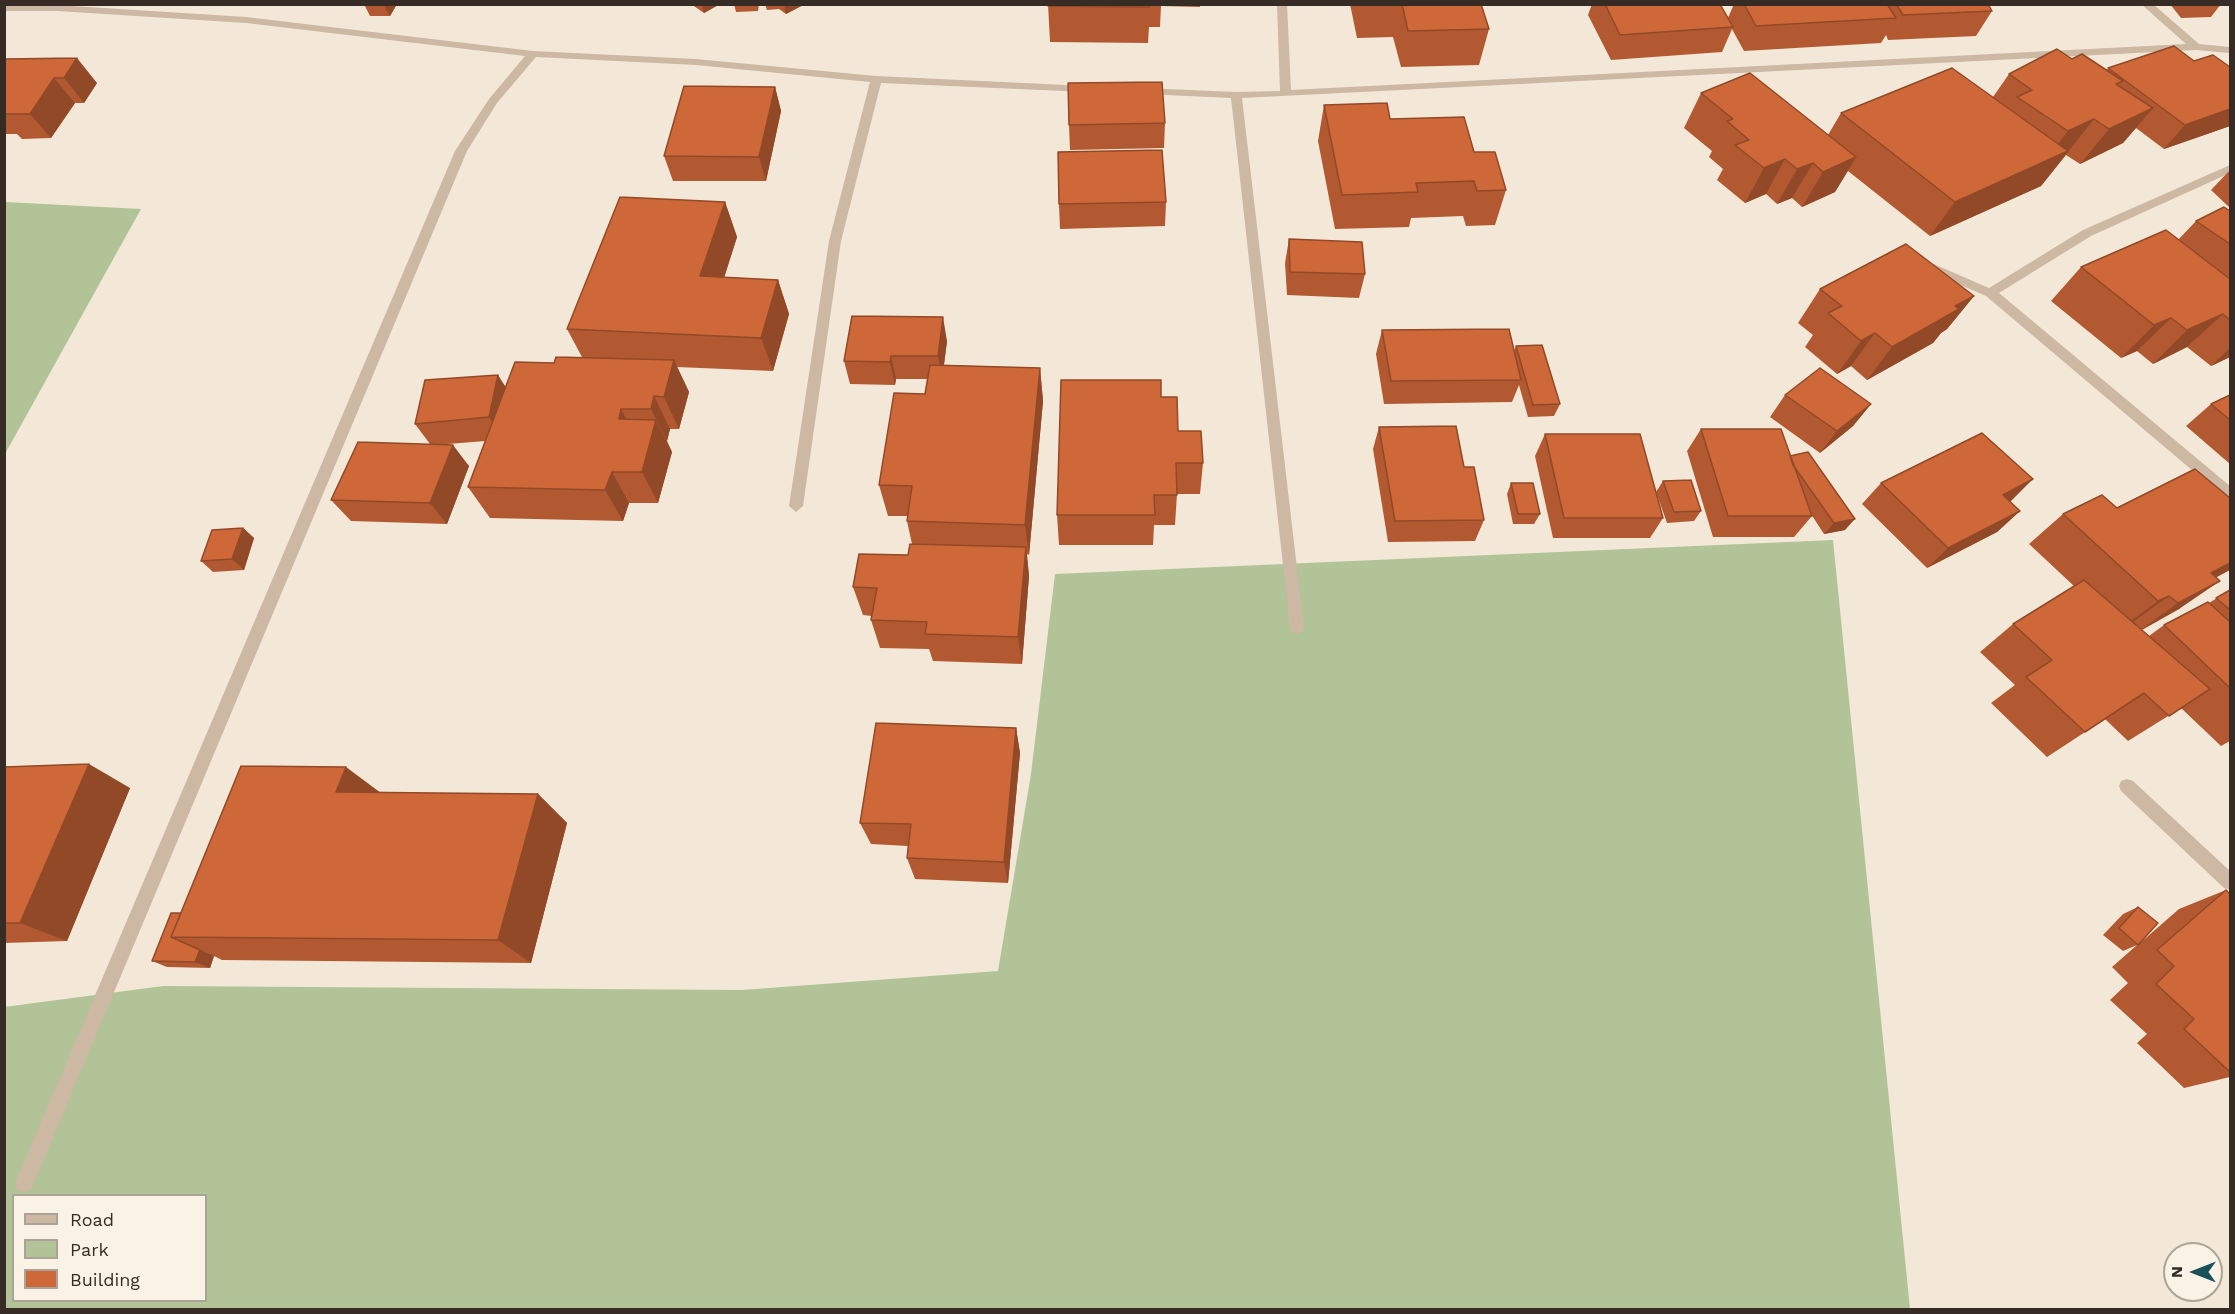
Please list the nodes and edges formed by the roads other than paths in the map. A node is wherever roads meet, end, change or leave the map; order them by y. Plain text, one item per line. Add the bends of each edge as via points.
1 (1282, 4) edge
2 (2146, 4) edge
3 (4, 8) edge
4 (2196, 47) junction
5 (2230, 50) edge
6 (533, 54) junction
7 (876, 79) junction
8 (1097, 89) edge
9 (1132, 91) edge
10 (1286, 94) junction
11 (1236, 95) junction
12 (2230, 169) edge
13 (1910, 258) edge
14 (1990, 293) junction
15 (2230, 494) edge
16 (796, 506) dead end
17 (1297, 628) dead end
18 (2127, 786) dead end
19 (2230, 882) edge
20 (24, 1183) dead end

1 - 10 street
2 - 4 street
3 - 6 street via 246,20
4 - 5 street
4 - 10 street
6 - 7 street via 696,62
6 - 20 street via 493,101 461,151
7 - 8 street
7 - 16 street via 835,241
9 - 11 street
10 - 11 street
11 - 17 street
12 - 14 street via 2087,233
13 - 14 street
14 - 15 street
18 - 19 street

